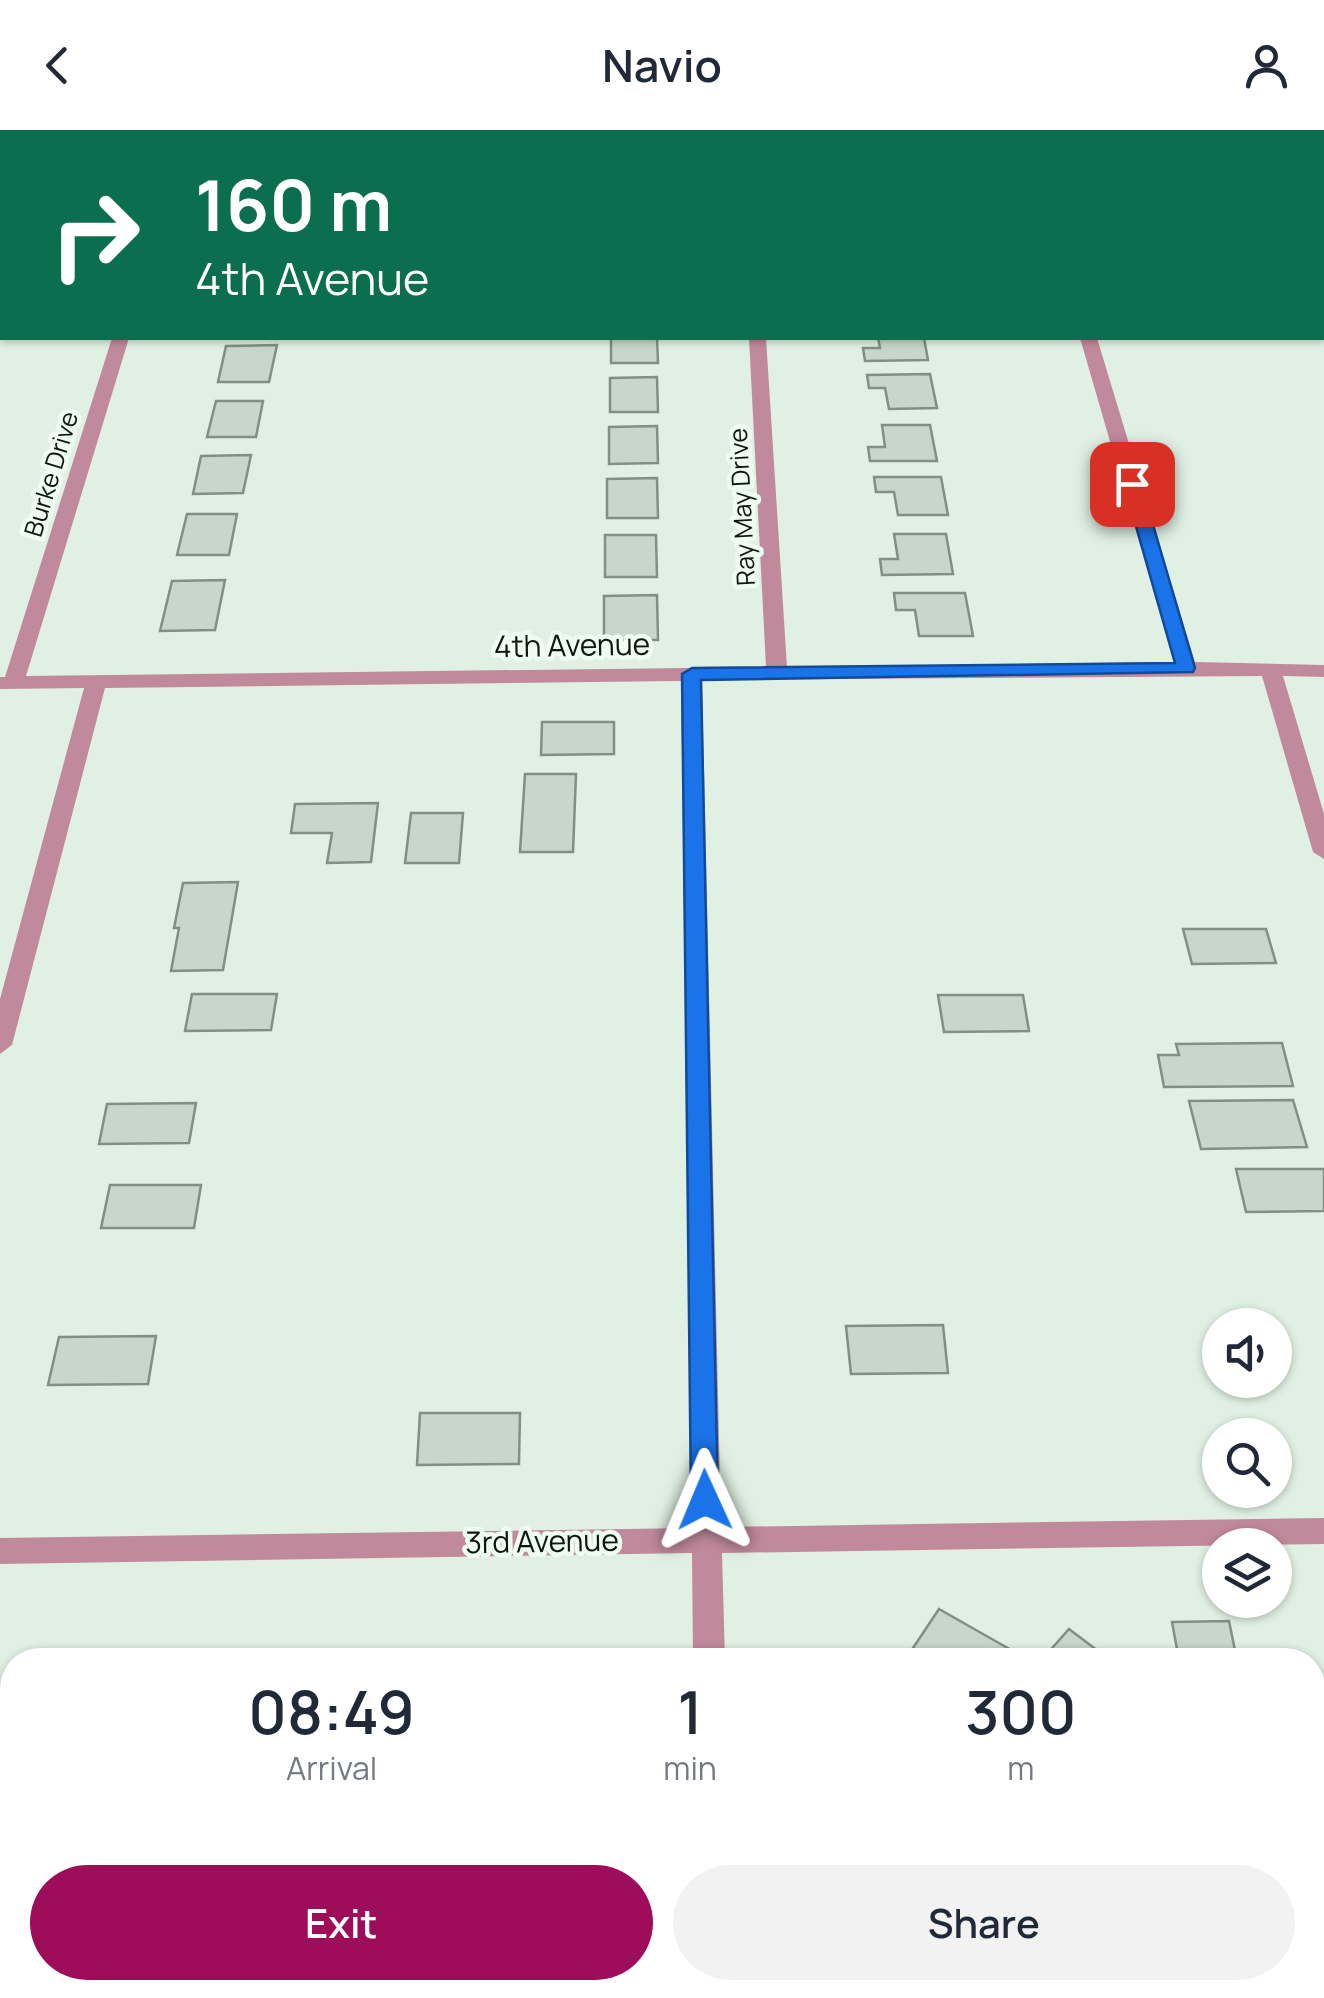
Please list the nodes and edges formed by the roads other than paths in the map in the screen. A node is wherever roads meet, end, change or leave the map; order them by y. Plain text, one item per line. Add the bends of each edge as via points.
1 (119, 340) edge
2 (757, 340) edge
3 (1091, 340) edge
4 (1186, 668) junction
5 (1324, 671) edge
6 (1271, 672) junction
7 (777, 673) junction
8 (692, 674) junction
9 (6, 683) edge
10 (96, 684) junction
11 (1324, 852) edge
12 (0, 1045) edge
13 (1324, 1531) edge
14 (706, 1539) junction
15 (0, 1551) edge
16 (709, 1648) edge

1 - 9 street, Burke Drive
2 - 7 street, Ray May Drive
3 - 4 street
4 - 6 street, 4th Avenue
4 - 7 street, 4th Avenue
5 - 6 street, 4th Avenue
6 - 11 street
7 - 8 street, 4th Avenue
8 - 10 street, 4th Avenue
8 - 14 street
9 - 10 street, 4th Avenue
10 - 12 street
13 - 14 street, 3rd Avenue
14 - 15 street, 3rd Avenue
14 - 16 street

